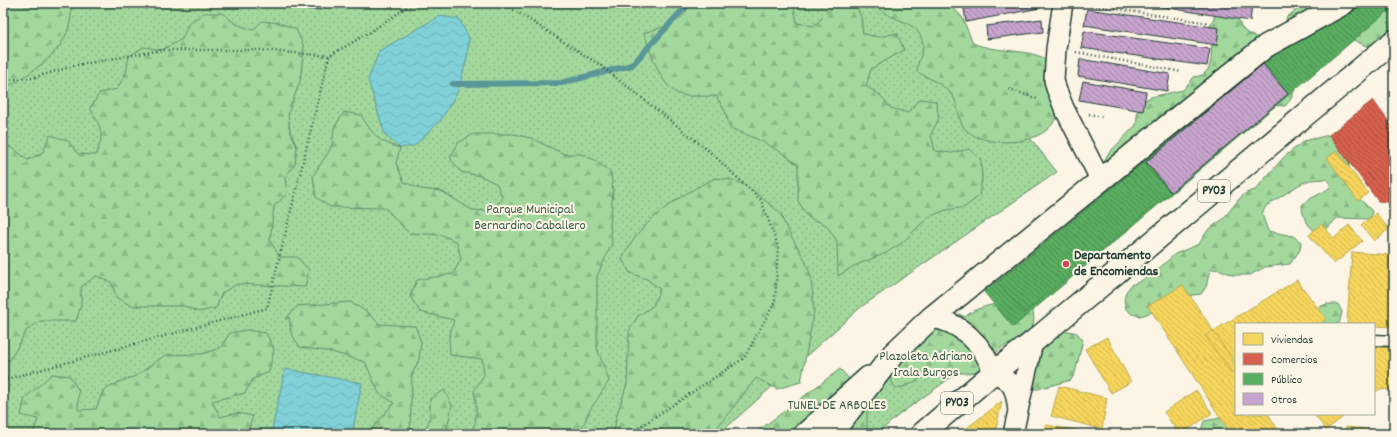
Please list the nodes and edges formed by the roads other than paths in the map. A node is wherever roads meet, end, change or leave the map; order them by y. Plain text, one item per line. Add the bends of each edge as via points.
1 (1063, 3) edge
2 (1344, 3) edge
3 (1394, 41) edge
4 (1101, 181) junction
5 (931, 318) junction
6 (1375, 340) edge
7 (1394, 341) edge
8 (1034, 342) junction
9 (894, 353) junction
10 (993, 373) junction
11 (1018, 412) junction
12 (803, 434) edge
13 (831, 434) edge
14 (922, 434) edge
15 (1013, 434) edge

1 - 4 street via 1054,80 1064,108
2 - 4 main road via 1266,46
3 - 8 main road, PY03
4 - 5 main road
5 - 9 main road
5 - 10 street via 954,323 979,346 989,360
6 - 7 lane
8 - 10 main road, PY03
8 - 11 street
9 - 12 street
9 - 13 main road
10 - 11 street via 1004,377 1014,388
10 - 14 main road, PY03
11 - 15 street

